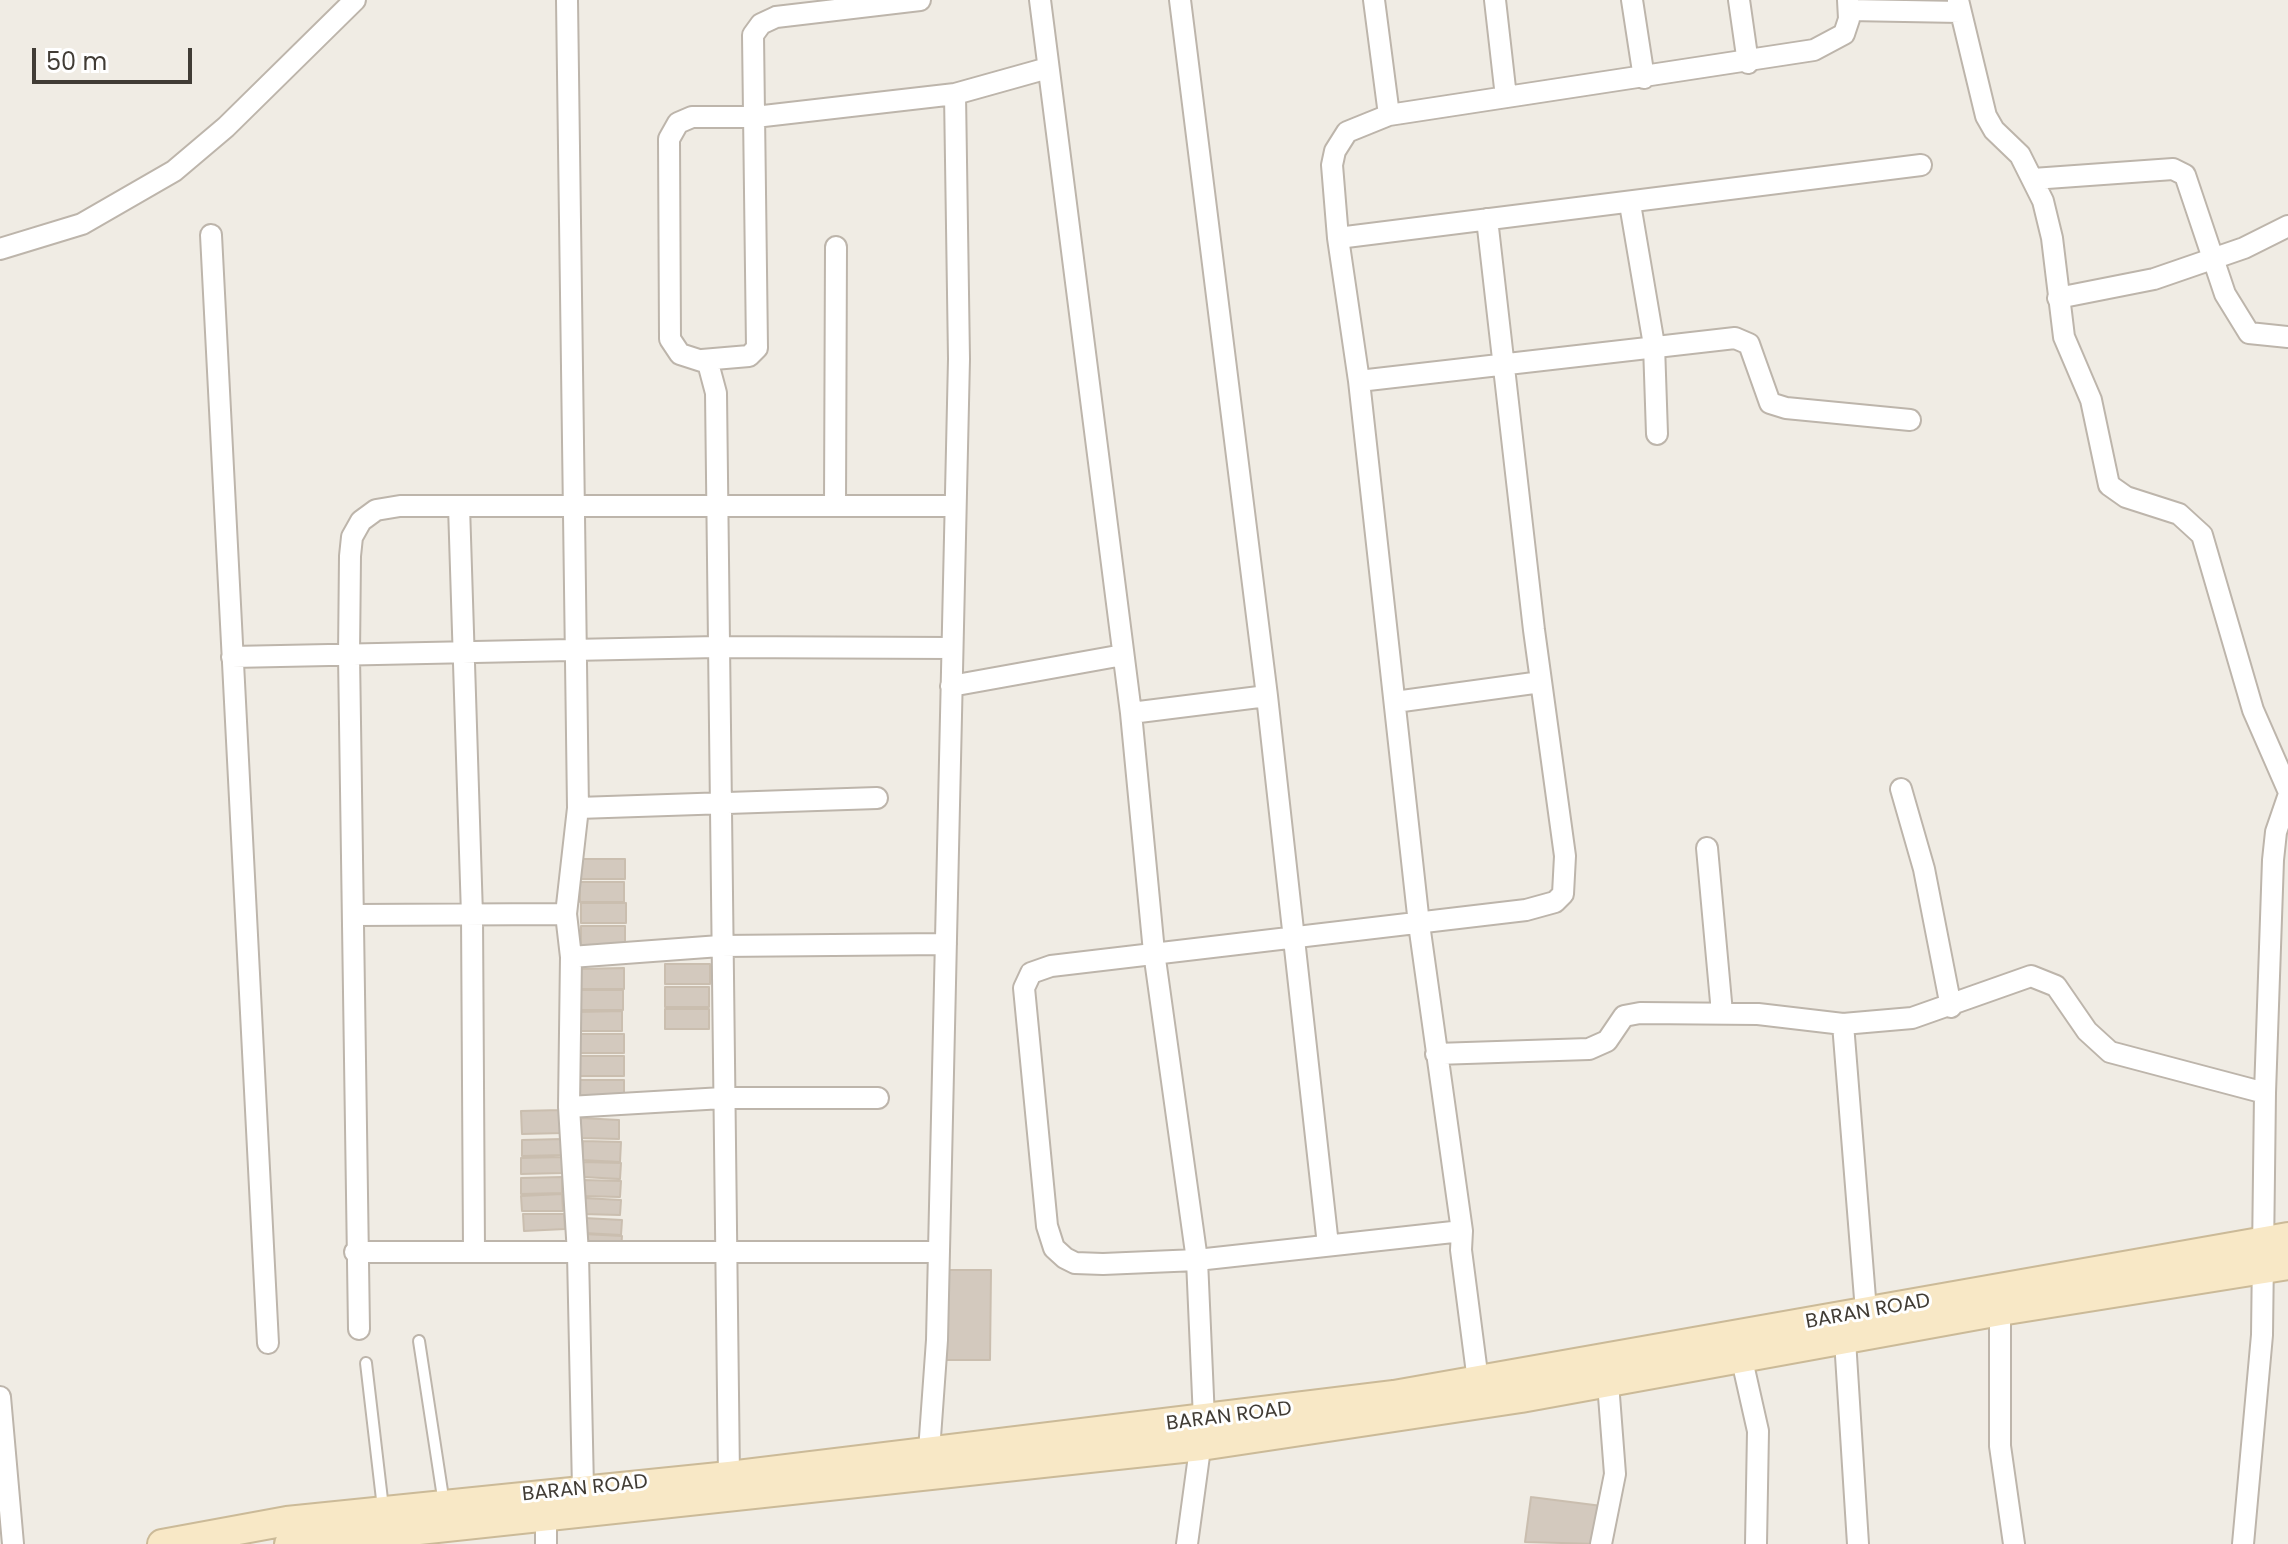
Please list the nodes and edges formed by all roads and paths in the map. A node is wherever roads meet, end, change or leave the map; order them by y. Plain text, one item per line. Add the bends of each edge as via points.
1 (355, 0) edge
2 (567, 0) edge
3 (920, 0) edge
4 (1040, 0) edge
5 (1180, 0) edge
6 (1374, 0) edge
7 (1495, 0) edge
8 (1632, 0) edge
9 (1739, 0) edge
10 (1849, 5) edge
11 (1959, 6) edge
12 (1748, 63) junction
13 (1048, 68) junction
14 (1644, 78) junction
15 (955, 94) junction
16 (1506, 97) junction
17 (1389, 115) junction
18 (755, 117) junction
19 (1921, 165) dead end
20 (2033, 179) junction
21 (1630, 204) junction
22 (1487, 219) junction
23 (2288, 226) edge
24 (211, 235) dead end
25 (1338, 238) junction
26 (836, 247) dead end
27 (0, 249) edge
28 (2213, 259) junction
29 (2058, 298) junction
30 (2288, 337) edge
31 (1654, 345) junction
32 (702, 360) junction
33 (1502, 363) junction
34 (1359, 381) junction
35 (1910, 420) dead end
36 (1657, 434) dead end
37 (459, 506) junction
38 (572, 506) junction
39 (716, 506) junction
40 (835, 506) junction
41 (955, 506) junction
42 (717, 647) junction
43 (952, 648) junction
44 (577, 649) junction
45 (465, 652) junction
46 (349, 655) junction
47 (1123, 655) junction
48 (232, 657) junction
49 (1541, 682) junction
50 (951, 686) junction
51 (1267, 696) junction
52 (1395, 702) junction
53 (1131, 713) junction
54 (1901, 789) dead end
55 (2288, 790) edge
56 (2288, 797) edge
57 (877, 798) dead end
58 (719, 805) junction
59 (578, 808) junction
60 (1707, 848) dead end
61 (566, 914) junction
62 (354, 915) junction
63 (472, 915) junction
64 (1419, 924) junction
65 (1292, 938) junction
66 (946, 944) junction
67 (720, 946) junction
68 (1154, 952) junction
69 (571, 957) junction
70 (1951, 1007) junction
71 (1722, 1013) junction
72 (1843, 1024) junction
73 (1436, 1054) junction
74 (2265, 1093) junction
75 (723, 1098) junction
76 (878, 1098) dead end
77 (569, 1107) junction
78 (1462, 1231) junction
79 (2277, 1239) edge
80 (1328, 1245) junction
81 (725, 1250) junction
82 (474, 1251) junction
83 (355, 1252) junction
84 (939, 1252) junction
85 (578, 1254) junction
86 (1197, 1260) junction
87 (2276, 1267) edge
88 (1866, 1311) junction
89 (2000, 1311) junction
90 (359, 1329) dead end
91 (1845, 1340) junction
92 (419, 1341) dead end
93 (268, 1343) dead end
94 (1742, 1360) junction
95 (366, 1363) dead end
96 (1478, 1381) junction
97 (1608, 1383) junction
98 (0, 1397) edge
99 (1203, 1432) junction
100 (929, 1451) junction
101 (729, 1476) junction
102 (583, 1489) junction
103 (444, 1504) junction
104 (384, 1510) junction
105 (546, 1530) edge
106 (13, 1544) edge
107 (162, 1544) edge
108 (289, 1544) edge
109 (1187, 1544) edge
110 (1601, 1544) edge
111 (1756, 1544) edge
112 (1858, 1544) edge
113 (2014, 1544) edge
114 (2243, 1544) edge

1 - 27 street via 174,171 82,224
2 - 38 street
3 - 18 street via 776,17 761,24 753,35
4 - 13 street
5 - 51 street
6 - 17 street
7 - 16 street
8 - 14 street
9 - 12 street
10 - 11 street
10 - 12 street via 1844,34 1828,45
11 - 20 street via 1986,116
12 - 14 street
13 - 15 street
13 - 47 street
14 - 16 street
15 - 18 street
15 - 41 street
16 - 17 street
17 - 25 street via 1357,125 1339,141 1332,165
18 - 32 street via 757,348 749,356
18 - 32 street via 685,119 669,139 670,339 680,354
19 - 21 street
20 - 28 street via 2173,169 2185,175
20 - 29 street via 2052,238
21 - 22 street
21 - 31 street
22 - 25 street
22 - 33 street
23 - 28 street
24 - 48 street
25 - 34 street
26 - 40 street
28 - 29 street via 2154,279
28 - 30 street via 2225,294 2249,333
29 - 55 street via 2064,337 2097,421 2109,485 2126,497 2179,514 2202,535 2253,710
31 - 33 street
31 - 35 street via 1744,340 1770,403
31 - 36 street
32 - 39 street via 715,377
33 - 34 street
33 - 49 street
34 - 52 street
37 - 38 street
37 - 45 street
37 - 46 street via 388,508 361,521 350,556
38 - 39 street
38 - 44 street
39 - 40 street
39 - 42 street
40 - 41 street
41 - 43 street
42 - 43 street
42 - 44 street
42 - 58 street
43 - 50 street
44 - 45 street
44 - 59 street
45 - 46 street
45 - 63 street
46 - 48 street
46 - 62 street
47 - 50 street
47 - 53 street
48 - 93 street
49 - 52 street
49 - 64 street via 1565,856 1563,894 1534,908
50 - 66 street
51 - 53 street
51 - 65 street
52 - 64 street
53 - 68 street
54 - 70 street via 1924,869
56 - 74 street via 2273,860
57 - 58 street
58 - 59 street
58 - 67 street
59 - 61 street
60 - 71 street
61 - 63 street
61 - 69 street
62 - 63 street
62 - 83 street
63 - 82 street
64 - 65 street
64 - 73 street
65 - 68 street
65 - 80 street
66 - 67 street
66 - 84 street
67 - 69 street
67 - 75 street
68 - 86 street
68 - 86 street via 1051,966 1025,982 1047,1226 1054,1248 1075,1263
69 - 77 street
70 - 72 street via 1912,1018
70 - 74 street via 2020,978 2040,977 2056,986 2087,1031 2110,1052
71 - 72 street
71 - 73 street via 1632,1013 1602,1045 1589,1049
72 - 88 street
73 - 78 street
74 - 79 street
75 - 76 street
75 - 77 street
75 - 81 street
77 - 85 street
78 - 80 street
78 - 96 street
79 - 87 street
79 - 88 main road, BARAN ROAD
80 - 86 street
81 - 84 street
81 - 85 street
81 - 101 street
82 - 83 street
82 - 85 street
83 - 90 street
84 - 100 street
85 - 102 street
86 - 99 street
87 - 89 main road, BARAN ROAD
87 - 114 street
88 - 96 main road, BARAN ROAD
89 - 91 main road, BARAN ROAD
89 - 113 street via 2000,1446
91 - 94 main road, BARAN ROAD
91 - 112 street
92 - 103 lane
94 - 97 main road, BARAN ROAD
94 - 111 street via 1759,1441
95 - 104 lane
96 - 99 main road, BARAN ROAD
97 - 99 main road, BARAN ROAD
97 - 110 street via 1615,1474
98 - 106 street
99 - 100 main road, BARAN ROAD
99 - 105 main road, BARAN ROAD
99 - 109 street
100 - 101 main road, BARAN ROAD
101 - 102 main road, BARAN ROAD
102 - 103 main road, BARAN ROAD
103 - 104 main road, BARAN ROAD
104 - 107 main road, BARAN ROAD
105 - 108 main road, BARAN ROAD

